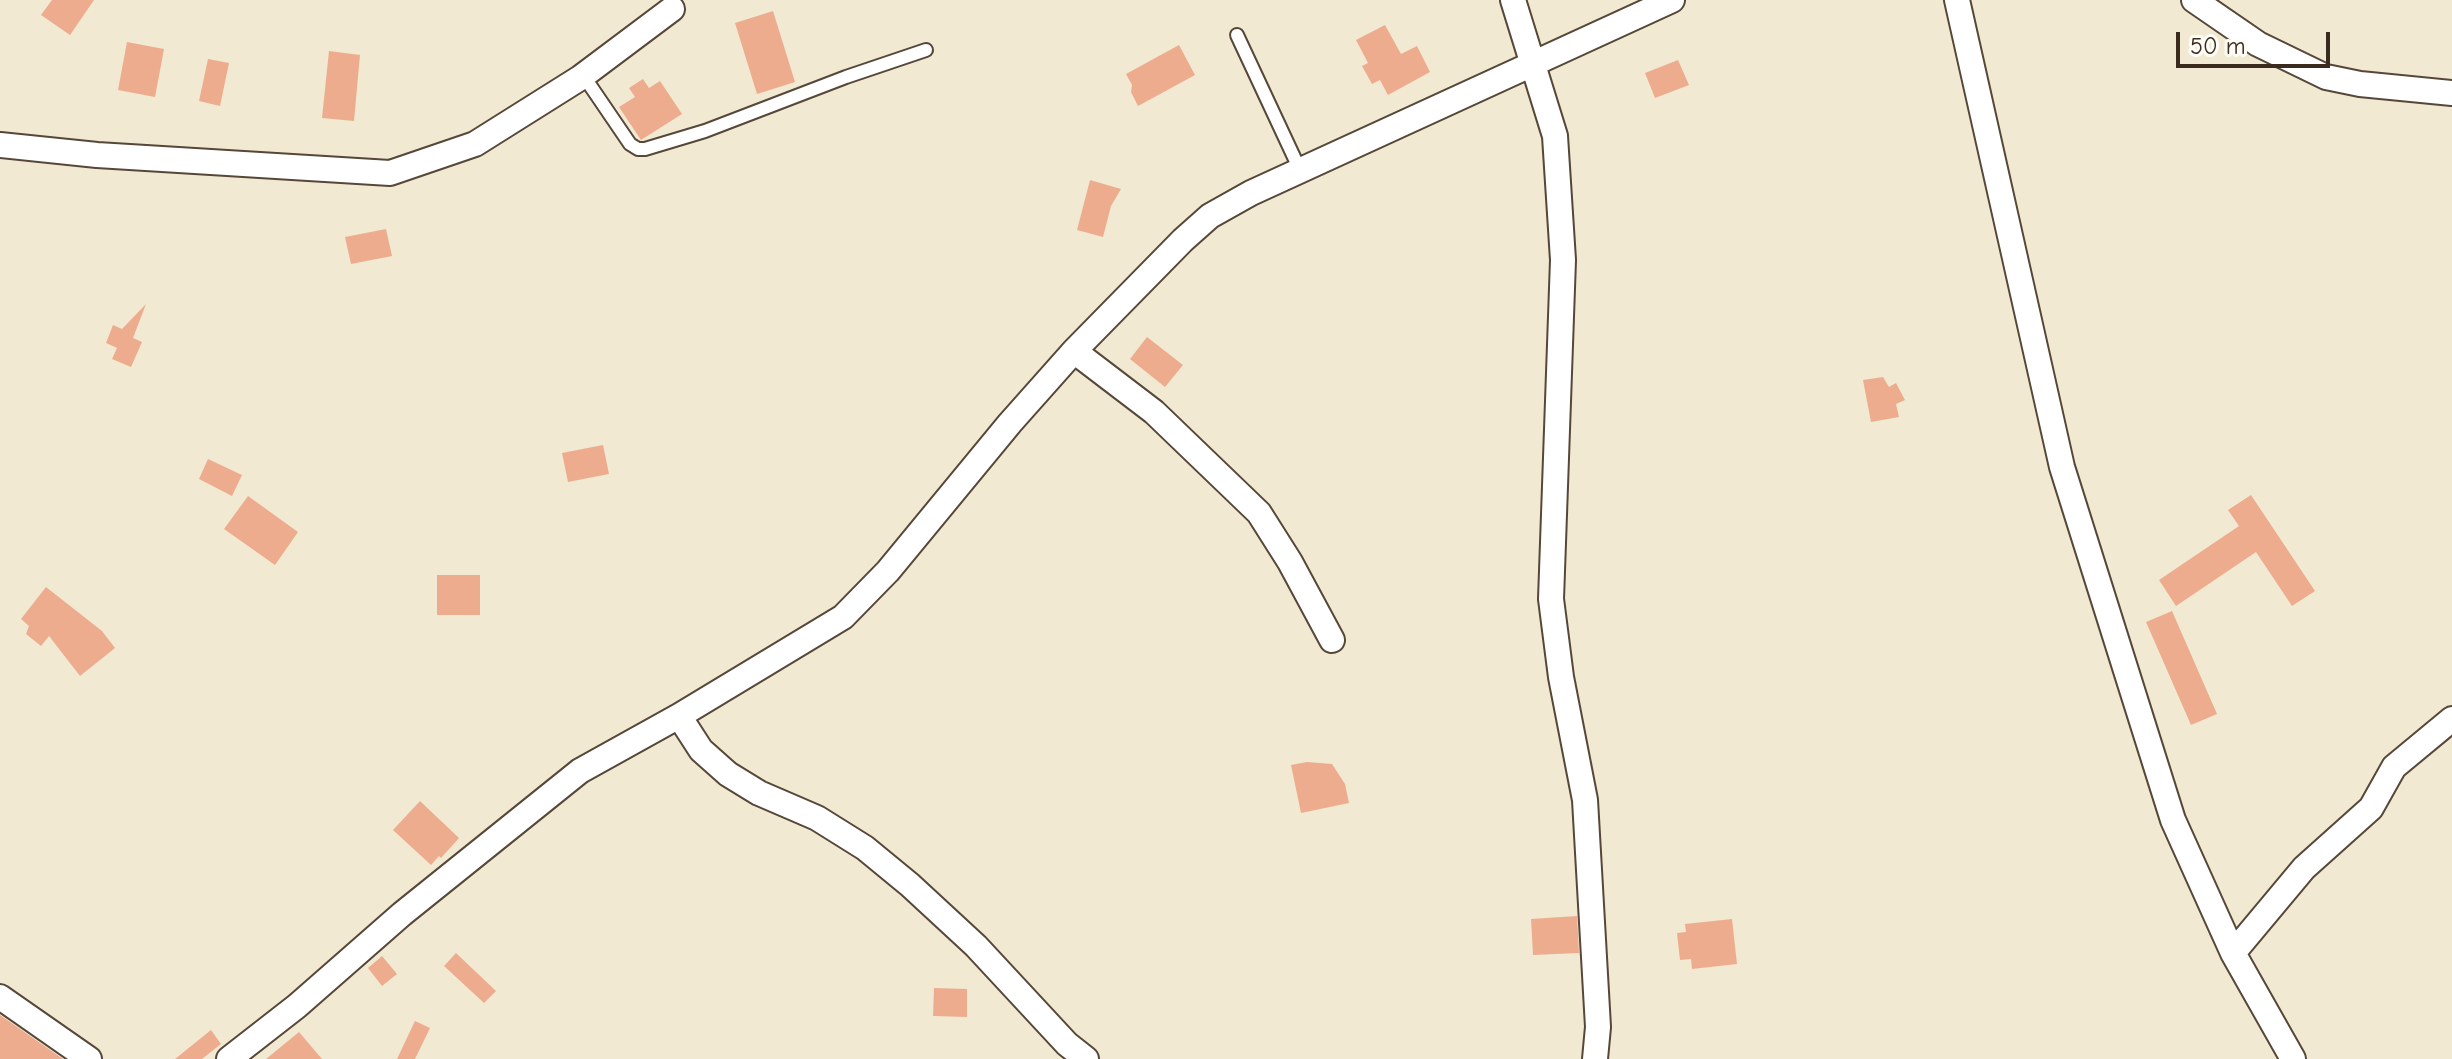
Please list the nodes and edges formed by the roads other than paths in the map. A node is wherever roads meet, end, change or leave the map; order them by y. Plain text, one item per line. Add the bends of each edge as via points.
1 (1513, 0) edge
2 (1672, 0) edge
3 (1957, 0) edge
4 (2194, 0) edge
5 (672, 9) dead end
6 (1237, 35) dead end
7 (926, 50) dead end
8 (1533, 62) junction
9 (583, 75) junction
10 (2452, 93) edge
11 (0, 145) edge
12 (1300, 170) junction
13 (1074, 351) junction
14 (1332, 640) dead end
15 (679, 716) junction
16 (2452, 719) edge
17 (2233, 953) junction
18 (0, 997) edge
19 (89, 1059) edge
20 (229, 1059) edge
21 (1086, 1059) edge
22 (1595, 1059) edge
23 (2293, 1059) edge

1 - 8 street
2 - 8 street
3 - 17 street via 2062,467 2173,820
4 - 10 street via 2258,44 2326,77
5 - 9 street
6 - 12 lane
7 - 9 lane via 645,149 630,144
8 - 12 street
8 - 22 street via 1555,136 1563,260 1551,599 1585,800 1598,1027
9 - 11 street via 475,144 390,173
12 - 13 street via 1210,216
13 - 14 street via 1154,412 1259,513
13 - 15 street via 843,617
15 - 20 street via 580,771
15 - 21 street via 701,750 728,774 817,818 910,885
16 - 17 street via 2394,767 2371,808 2304,868
17 - 23 street
18 - 19 street

